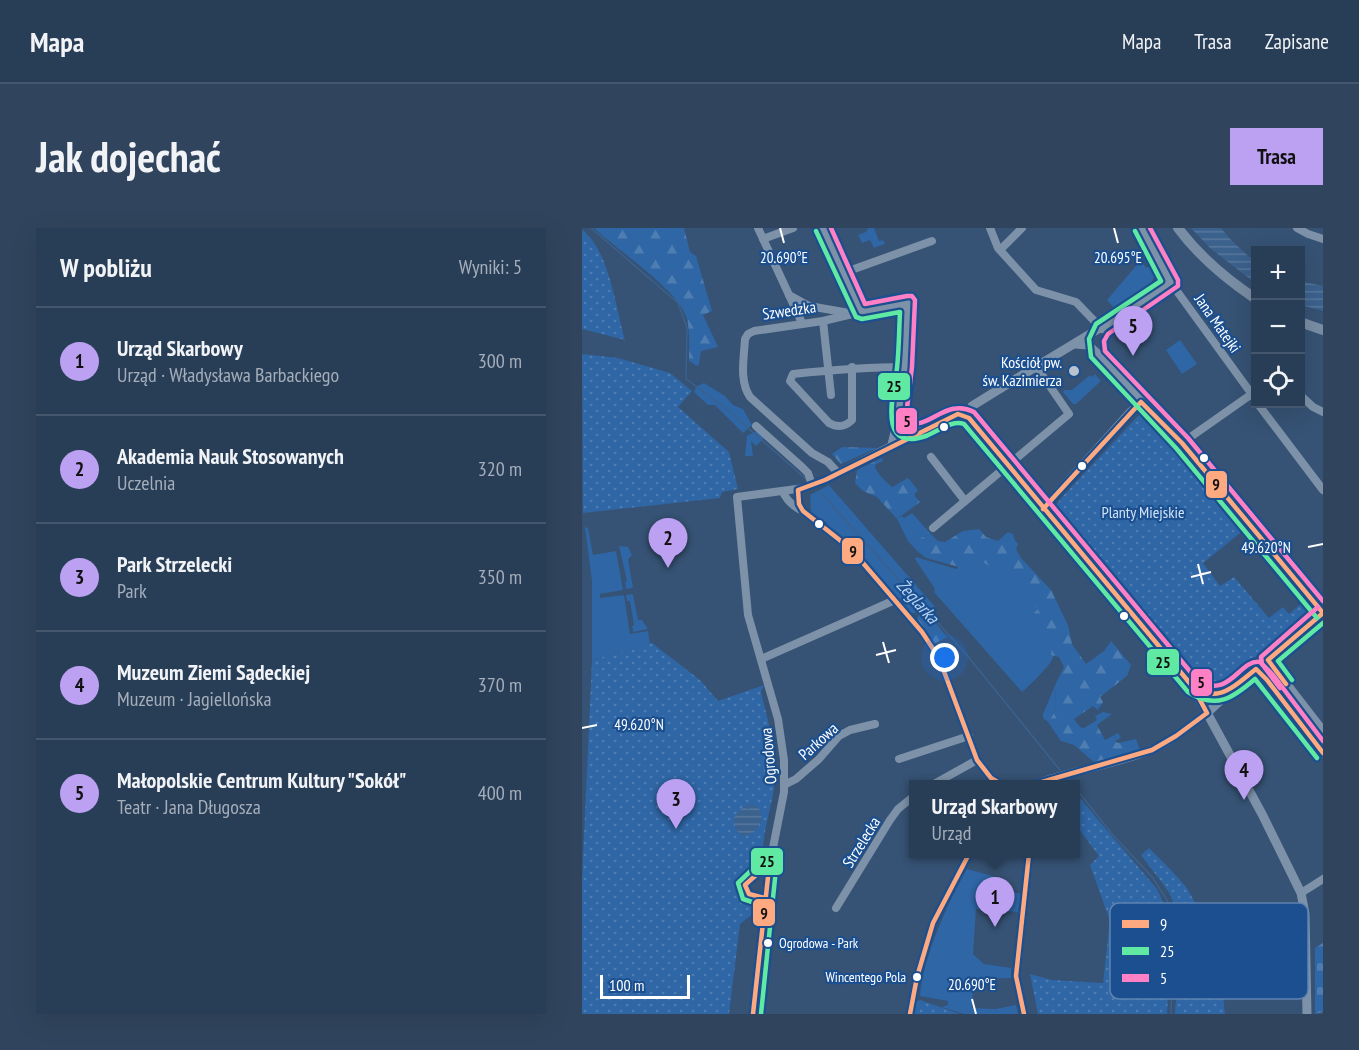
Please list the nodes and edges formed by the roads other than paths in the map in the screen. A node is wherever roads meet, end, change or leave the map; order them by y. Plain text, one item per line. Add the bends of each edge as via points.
1 (758, 228) edge
2 (793, 228) edge
3 (823, 228) edge
4 (990, 228) edge
5 (1022, 228) edge
6 (1142, 228) edge
7 (1178, 228) edge
8 (1297, 228) edge
9 (1323, 239) edge
10 (763, 240) junction
11 (932, 241) dead end
12 (1000, 250) junction
13 (843, 273) junction
14 (1171, 283) junction
15 (788, 294) junction
16 (1251, 296) edge
17 (856, 312) junction
18 (823, 321) junction
19 (800, 324) junction
20 (1305, 324) edge
21 (1102, 328) junction
22 (1323, 330) edge
23 (1076, 344) junction
24 (1098, 354) junction
25 (1036, 366) junction
26 (852, 367) junction
27 (905, 367) junction
28 (829, 369) junction
29 (1251, 392) edge
30 (831, 395) dead end
31 (1251, 400) edge
32 (1305, 400) edge
33 (1141, 402) junction
34 (1263, 408) edge
35 (1323, 412) edge
36 (898, 416) junction
37 (969, 418) junction
38 (756, 426) dead end
39 (921, 431) junction
40 (1182, 443) junction
41 (891, 447) junction
42 (931, 457) dead end
43 (1008, 465) junction
44 (837, 473) junction
45 (812, 485) junction
46 (798, 490) junction
47 (1323, 490) edge
48 (783, 492) junction
49 (965, 501) junction
50 (1043, 509) junction
51 (803, 511) junction
52 (933, 528) dead end
53 (895, 600) junction
54 (1323, 613) edge
55 (761, 659) junction
56 (1268, 660) junction
57 (1256, 669) junction
58 (1237, 685) junction
59 (1193, 687) junction
60 (1305, 708) junction
61 (1207, 713) junction
62 (1294, 716) junction
63 (874, 723) dead end
64 (1323, 731) edge
65 (969, 736) junction
66 (1323, 753) edge
67 (899, 759) dead end
68 (977, 760) junction
69 (941, 780) edge
70 (994, 780) edge
71 (1046, 780) edge
72 (784, 785) junction
73 (909, 800) edge
74 (967, 858) edge
75 (1029, 858) edge
76 (1323, 879) edge
77 (1301, 892) junction
78 (1303, 903) edge
79 (836, 908) dead end
80 (1308, 999) edge
81 (753, 1014) edge
82 (910, 1014) edge
83 (1024, 1014) edge
84 (1308, 1014) edge

1 - 10 street
2 - 10 street
3 - 13 street
4 - 12 street
5 - 12 street
6 - 14 street, Jana Matejki
7 - 16 main road via 1212,266
8 - 9 street
10 - 15 street
11 - 13 street
12 - 21 street via 1036,290 1076,302
13 - 17 street
14 - 21 street
14 - 29 street, Jana Matejki
15 - 17 street via 808,306
15 - 19 street
17 - 18 street, Szwedzka
17 - 27 street, Szwedzka via 908,303
18 - 19 street, Szwedzka
18 - 28 street
19 - 44 street, Szwedzka via 748,334 745,386 755,403
20 - 22 main road
21 - 23 street
21 - 24 street via 1096,340
23 - 24 street via 1088,345
23 - 25 street
24 - 33 street
25 - 37 street via 972,406
25 - 43 street via 1069,414
26 - 27 street
26 - 28 street
26 - 28 street via 852,420 842,426 829,423 790,381 793,374
27 - 36 street
28 - 30 street
31 - 40 street
32 - 35 street
33 - 40 street
33 - 50 street
34 - 47 street, Jana Matejki
36 - 39 street via 902,427
36 - 41 street
37 - 39 street via 955,415
37 - 43 street
38 - 45 street via 808,473
39 - 41 street
40 - 54 street
41 - 44 street
42 - 49 street
43 - 49 street
43 - 50 street
44 - 45 street
45 - 46 street
46 - 48 street
46 - 51 street
48 - 51 street
48 - 55 street, Ogrodowa via 737,497 746,605
49 - 52 street
50 - 59 street
51 - 53 street via 851,549
53 - 55 street
53 - 65 street via 939,658
54 - 56 street
55 - 72 street, Ogrodowa via 782,735
56 - 57 street
56 - 60 street
57 - 58 street
57 - 62 street
58 - 59 street via 1216,695
58 - 61 street
59 - 61 street
60 - 62 street
60 - 64 street
61 - 71 street via 1173,739 1144,753
61 - 77 street
62 - 66 street
63 - 72 street, Parkowa via 839,736 819,759
65 - 67 street
65 - 68 street
68 - 69 street
68 - 70 street
72 - 81 street, Ogrodowa via 769,868
73 - 79 street, Strzelecka via 890,820
74 - 82 street via 933,923
75 - 83 street via 1016,976
76 - 77 street
77 - 78 street
80 - 84 street

